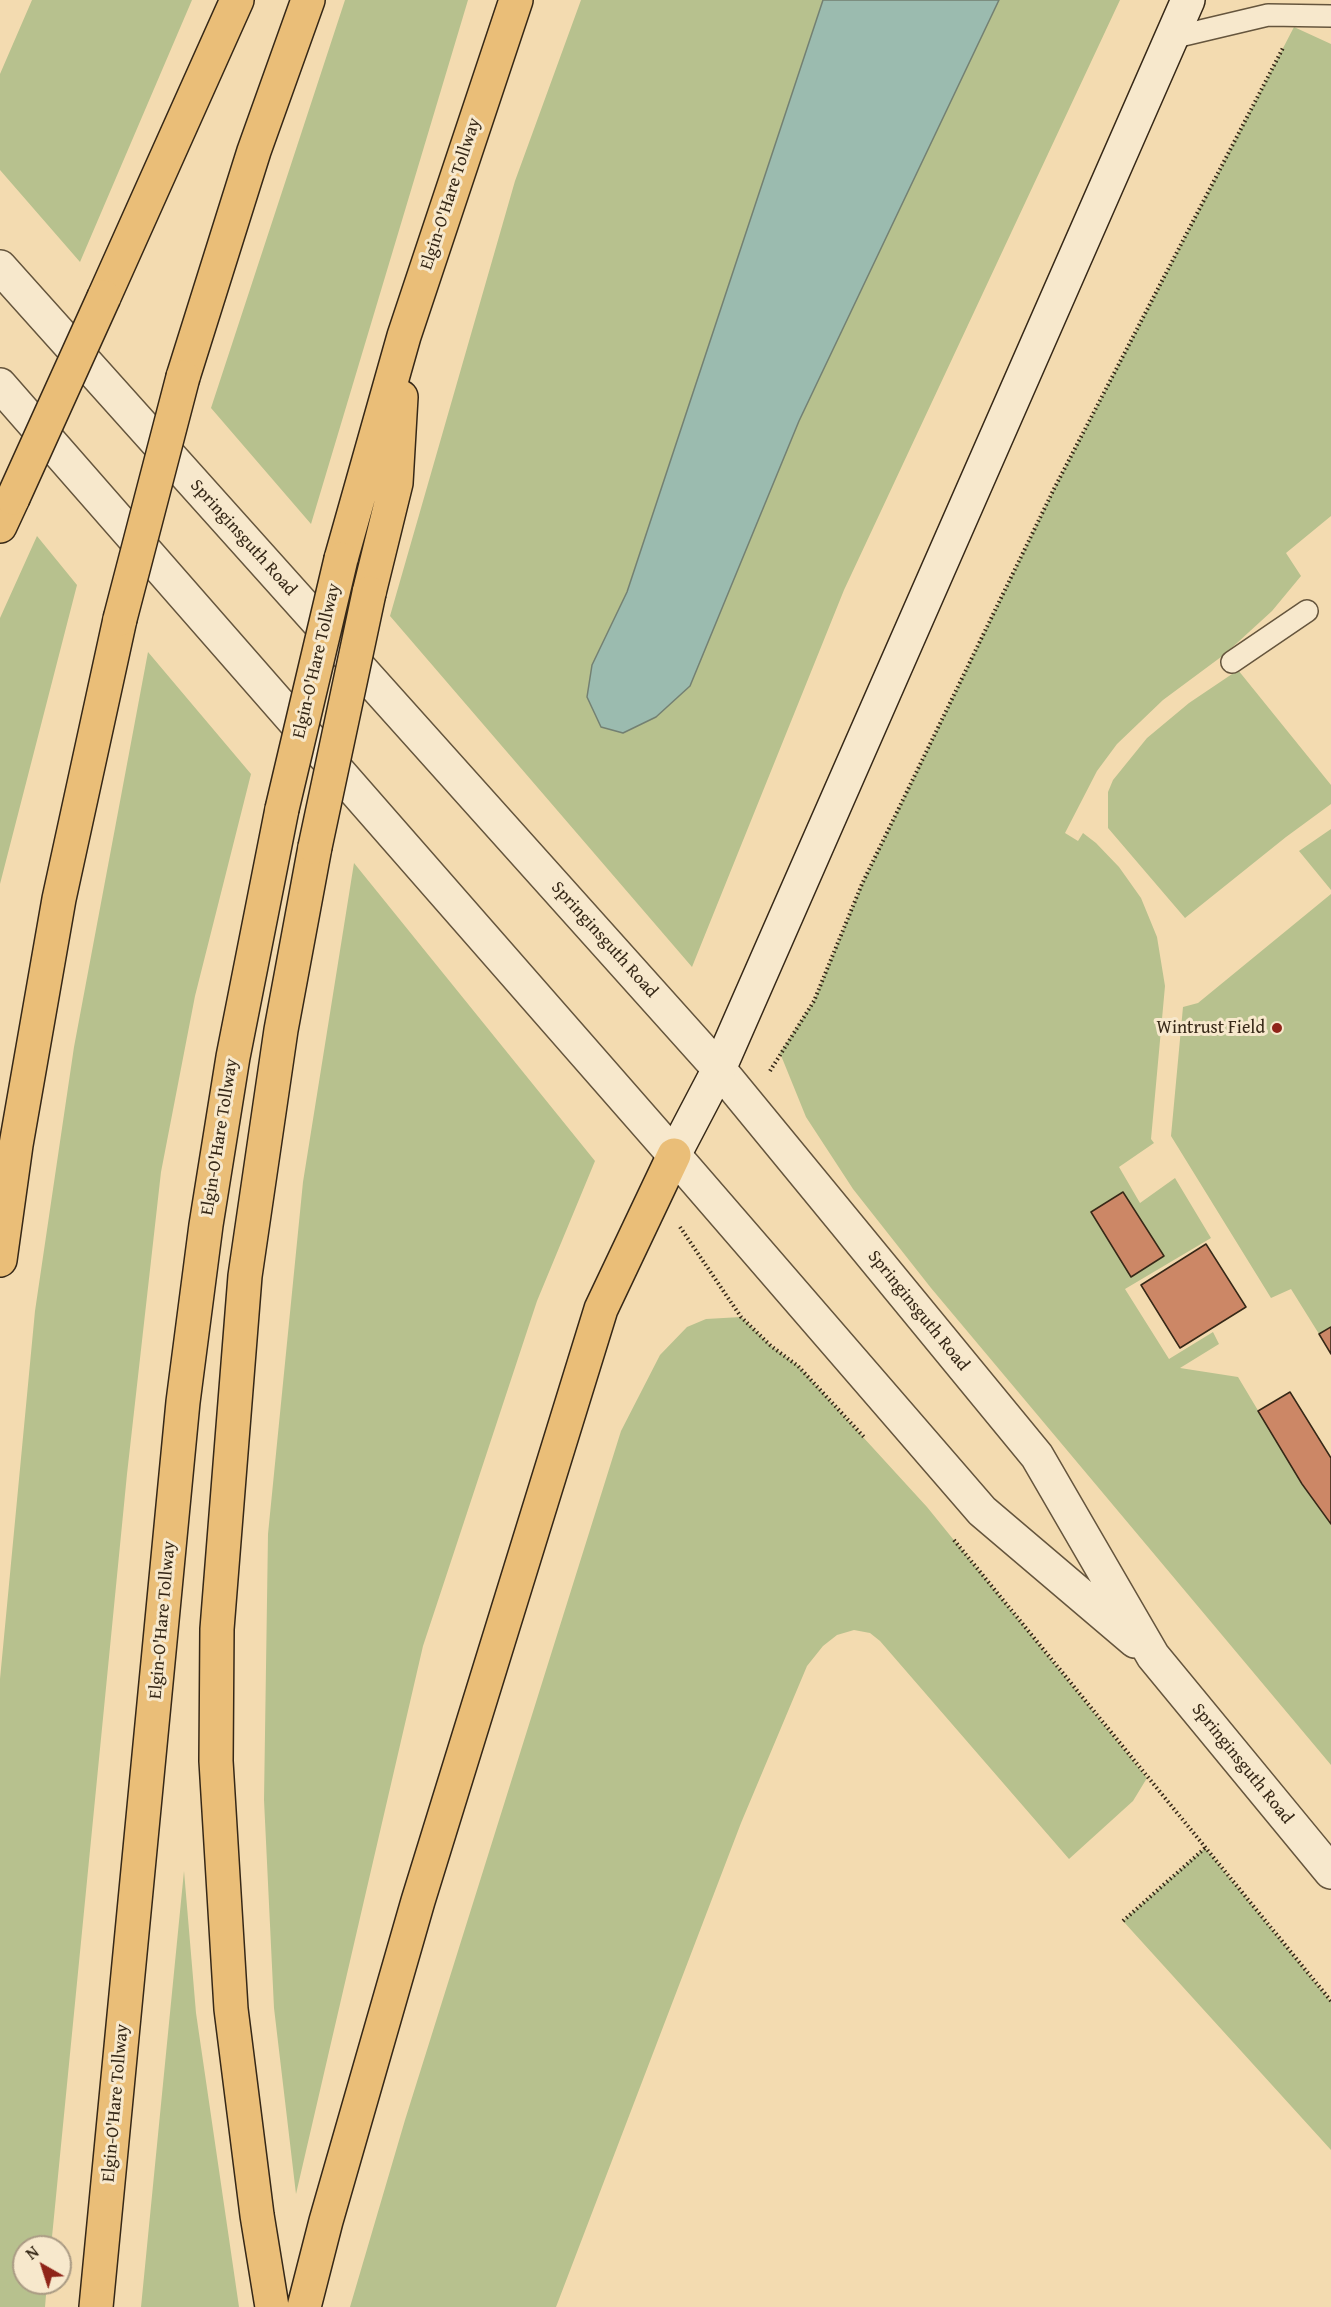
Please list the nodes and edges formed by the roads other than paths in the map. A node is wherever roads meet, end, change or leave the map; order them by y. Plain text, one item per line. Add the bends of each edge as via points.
1 (237, 0) edge
2 (308, 0) edge
3 (516, 0) edge
4 (1188, 0) edge
5 (1326, 11) edge
6 (1171, 38) junction
7 (0, 267) edge
8 (404, 336) junction
9 (0, 385) edge
10 (6, 512) edge
11 (1307, 611) dead end
12 (1232, 662) dead end
13 (719, 1069) junction
14 (675, 1155) junction
15 (0, 1260) edge
16 (1153, 1656) junction
17 (1331, 1872) edge
18 (96, 2307) edge
19 (272, 2307) edge
20 (304, 2307) edge

1 - 10 highway, bridge
2 - 15 highway, bridge via 254,151 183,377 120,619 59,899
3 - 8 highway, Elgin-O'Hare Tollway
4 - 6 street
5 - 6 lane via 1268,15
6 - 13 street
7 - 13 street, Springinsguth Road
8 - 18 highway, Elgin-O'Hare Tollway, bridge via 341,559 282,809 233,1058 206,1225 183,1402
8 - 19 highway, bridge via 396,483 315,847 280,1030 245,1276 217,1629 216,1761 231,2009 256,2215
9 - 14 street, Springinsguth Road
11 - 12 lane
13 - 14 street
13 - 16 street, Springinsguth Road via 1037,1456
14 - 16 street, Springinsguth Road via 982,1511
14 - 20 highway via 601,1309 418,1901
16 - 17 street, Springinsguth Road

